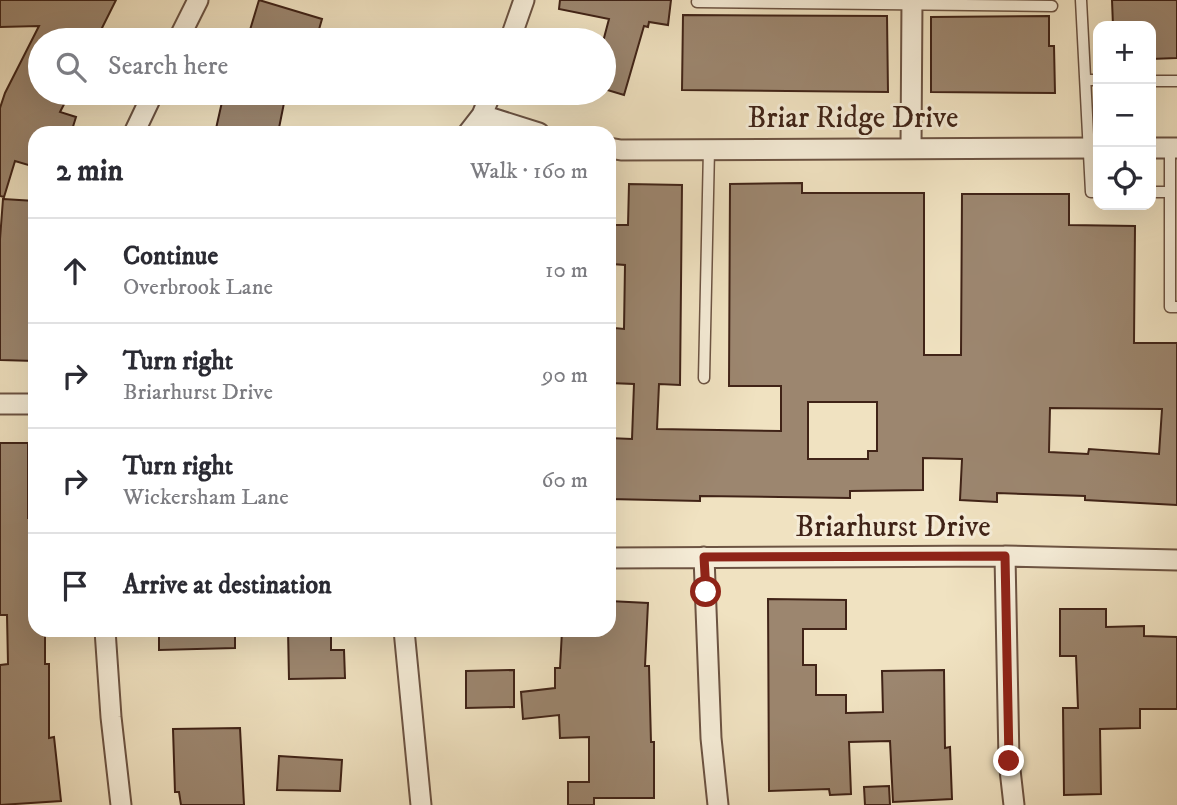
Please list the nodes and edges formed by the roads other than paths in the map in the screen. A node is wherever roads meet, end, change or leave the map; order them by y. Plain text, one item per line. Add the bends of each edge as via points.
1 (198, 0) edge
2 (524, 0) edge
3 (1080, 0) edge
4 (697, 2) dead end
5 (912, 2) edge
6 (1052, 6) dead end
7 (184, 28) edge
8 (514, 28) edge
9 (1087, 80) junction
10 (1093, 80) edge
11 (1156, 80) edge
12 (1177, 81) edge
13 (147, 105) edge
14 (486, 105) edge
15 (482, 116) junction
16 (137, 126) edge
17 (474, 126) edge
18 (516, 126) edge
19 (911, 147) junction
20 (1094, 147) edge
21 (709, 148) junction
22 (1093, 148) edge
23 (1166, 148) edge
24 (616, 149) edge
25 (1093, 163) edge
26 (1093, 192) edge
27 (1156, 192) edge
28 (1170, 192) junction
29 (1177, 307) edge
30 (704, 378) dead end
31 (0, 404) edge
32 (28, 404) edge
33 (1005, 556) junction
34 (704, 557) junction
35 (616, 558) edge
36 (1177, 560) edge
37 (105, 637) edge
38 (405, 637) edge
39 (121, 805) edge
40 (421, 805) edge
41 (718, 805) edge
42 (1014, 805) edge

1 - 7 street
2 - 8 street
3 - 9 lane
4 - 5 lane
5 - 6 lane
5 - 19 street
9 - 10 lane
9 - 20 lane
11 - 12 lane
13 - 16 street
14 - 15 street
15 - 17 street
15 - 18 street
19 - 21 street, Briar Ridge Drive
19 - 22 street, Briar Ridge Drive
21 - 24 street, Briar Ridge Drive
21 - 30 lane
23 - 28 lane
25 - 26 lane
27 - 28 lane
28 - 29 lane via 1170,307
31 - 32 street
33 - 34 street, Briarhurst Drive
33 - 36 street, Briarhurst Drive
33 - 42 street
34 - 35 street, Briarhurst Drive
34 - 41 street
37 - 39 street
38 - 40 street

